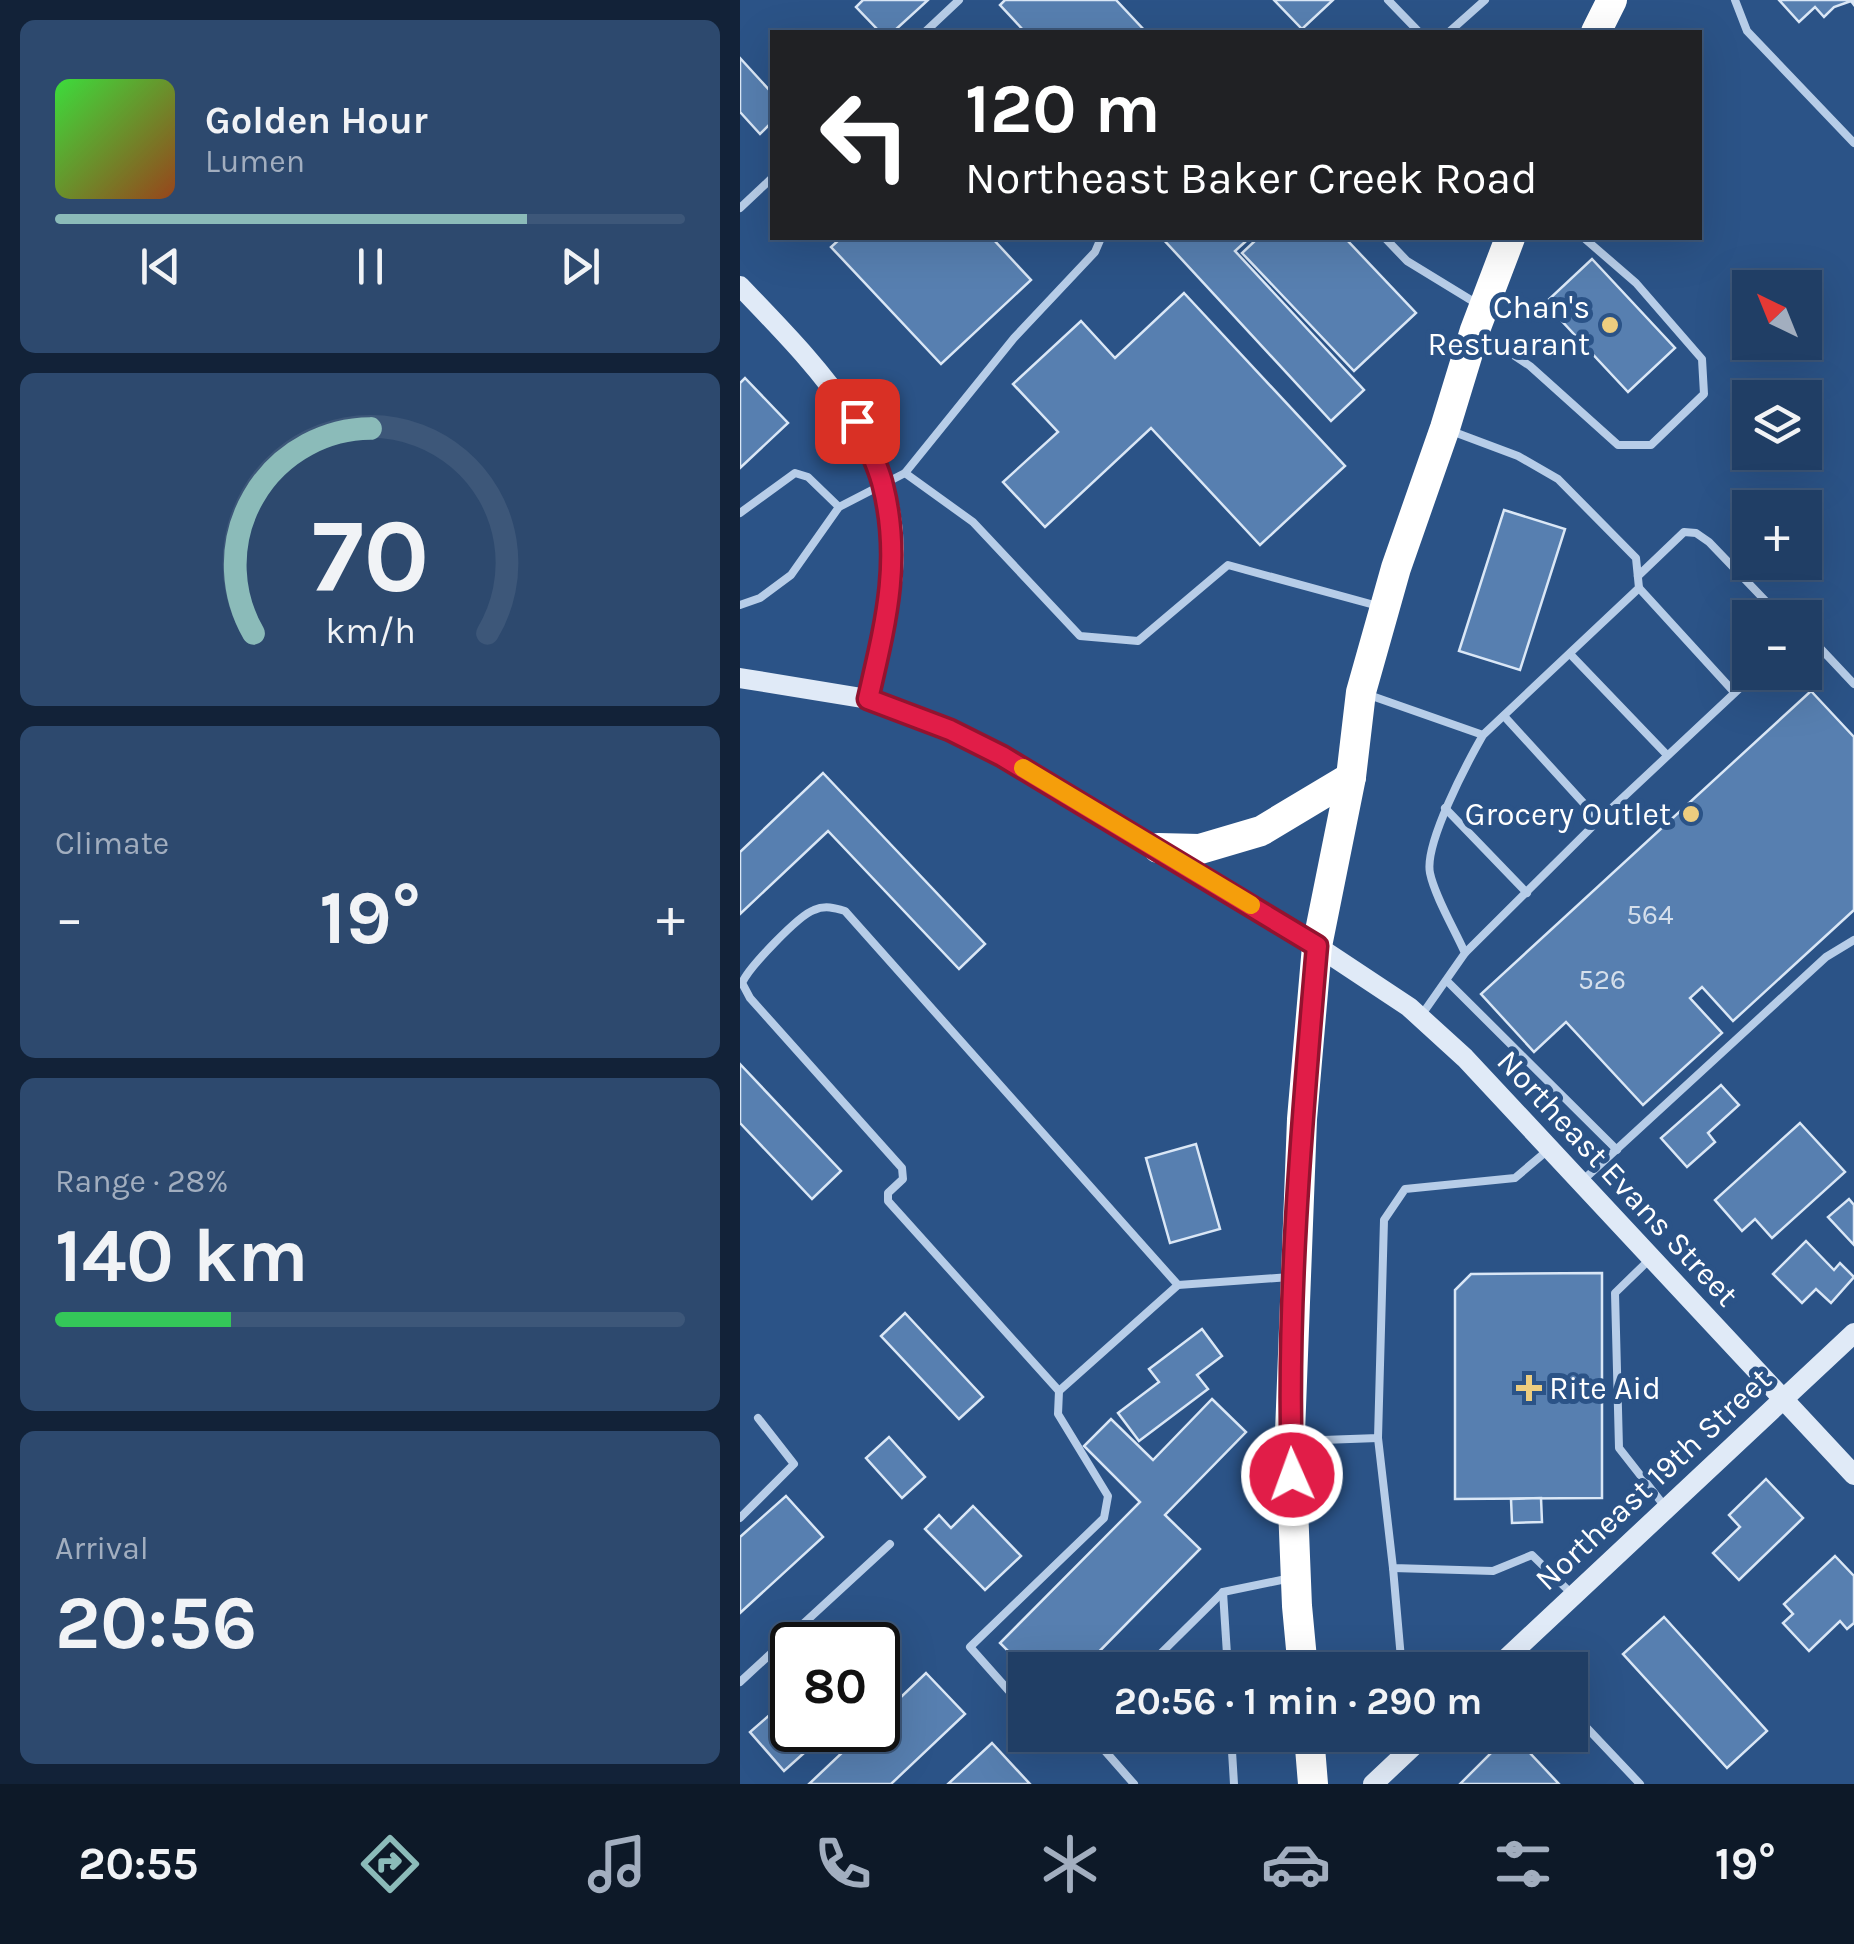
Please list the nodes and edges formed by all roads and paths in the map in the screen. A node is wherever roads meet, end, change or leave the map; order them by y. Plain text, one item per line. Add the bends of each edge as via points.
1 (959, 0) edge
2 (1388, 0) edge
3 (1484, 0) edge
4 (1612, 0) edge
5 (1735, 0) edge
6 (927, 30) edge
7 (1417, 30) edge
8 (1450, 30) edge
9 (1597, 30) edge
10 (1854, 143) edge
11 (770, 180) edge
12 (740, 208) edge
13 (1100, 240) edge
14 (1387, 240) edge
15 (1509, 240) edge
16 (1586, 240) edge
17 (740, 286) edge
18 (1479, 319) junction
19 (1445, 428) junction
20 (905, 473) junction
21 (883, 483) junction
22 (839, 507) junction
23 (740, 513) edge
24 (1638, 576) junction
25 (1639, 588) junction
26 (1765, 600) edge
27 (740, 605) edge
28 (1387, 608) junction
29 (1822, 650) edge
30 (1572, 655) junction
31 (740, 678) edge
32 (1854, 684) edge
33 (1361, 692) junction
34 (1734, 692) joint
35 (868, 699) junction
36 (1504, 716) junction
37 (1483, 736) junction
38 (1667, 756) junction
39 (1351, 776) junction
40 (1445, 808) junction
41 (1599, 820) junction
42 (1158, 848) junction
43 (1526, 893) junction
44 (1854, 940) edge
45 (1317, 946) junction
46 (1465, 952) junction
47 (1447, 981) junction
48 (1420, 1017) junction
49 (1549, 1148) junction
50 (1617, 1150) junction
51 (1581, 1182) junction
52 (1651, 1258) junction
53 (1294, 1277) junction
54 (1178, 1285) junction
55 (1854, 1332) edge
56 (1059, 1391) junction
57 (1782, 1399) junction
58 (758, 1418) dead end
59 (1378, 1438) junction
60 (1291, 1441) junction
61 (1854, 1475) edge
62 (1666, 1508) junction
63 (740, 1518) edge
64 (890, 1544) dead end
65 (1393, 1568) junction
66 (1296, 1577) junction
67 (1223, 1592) junction
68 (1574, 1596) junction
69 (1514, 1651) edge
70 (1162, 1652) edge
71 (1227, 1652) edge
72 (1301, 1652) edge
73 (1400, 1652) edge
74 (740, 1682) edge
75 (1008, 1690) edge
76 (1588, 1729) edge
77 (1105, 1752) edge
78 (1232, 1752) edge
79 (1310, 1752) edge
80 (1407, 1752) edge
81 (1134, 1784) edge
82 (1234, 1784) edge
83 (1313, 1784) edge
84 (1373, 1784) edge
85 (1640, 1784) edge

1 - 6 lane
2 - 7 lane
3 - 8 lane
4 - 9 highway
5 - 10 lane via 1747,31
11 - 12 lane
13 - 20 lane
14 - 18 lane
15 - 18 highway
16 - 18 lane via 1636,283 1702,359 1704,394 1652,445 1618,445
17 - 21 street via 857,421
18 - 19 highway
19 - 24 lane via 1558,479 1636,558
19 - 28 highway
20 - 21 lane
20 - 28 lane via 972,522 1080,636 1138,641 1228,565
21 - 22 lane
21 - 35 street via 894,546 890,605
22 - 23 lane via 795,472
22 - 27 lane via 791,575
24 - 25 lane
24 - 26 lane via 1684,532 1696,534
25 - 30 lane
25 - 34 lane
28 - 33 highway
29 - 32 lane
30 - 36 lane
30 - 38 lane
31 - 35 street, Northeast Evans Street
33 - 37 lane
33 - 39 highway
34 - 38 lane
35 - 42 street, Northeast Evans Street via 1002,756
36 - 37 lane
36 - 41 lane
37 - 40 lane
38 - 41 lane
39 - 42 highway via 1261,831 1200,849
39 - 45 highway
40 - 43 lane
40 - 46 lane via 1429,871
41 - 43 lane
42 - 45 street, Northeast Evans Street
43 - 46 lane
44 - 50 lane via 1826,957
45 - 48 street, Northeast Evans Street
45 - 53 highway
46 - 47 lane
47 - 48 lane
47 - 50 lane
48 - 49 street, Northeast Evans Street
49 - 51 street, Northeast Evans Street
49 - 59 lane via 1515,1178 1405,1189 1384,1220
50 - 51 lane
51 - 52 street, Northeast Evans Street
52 - 57 street, Northeast Evans Street
52 - 62 lane via 1615,1293 1620,1448
53 - 54 lane
53 - 60 highway
54 - 56 lane
54 - 56 lane via 846,911 812,910 748,969 742,983 902,1168 904,1179 888,1201
55 - 57 street, Northeast 19th Street
56 - 75 lane via 1058,1414 1108,1496 1104,1518 970,1646
57 - 61 street, Northeast Evans Street
57 - 62 street, Northeast 19th Street
58 - 63 lane via 794,1464
59 - 60 lane
59 - 65 lane
60 - 66 highway
62 - 68 street, Northeast 19th Street
64 - 74 lane
65 - 68 lane via 1494,1571 1532,1555
65 - 73 lane
66 - 67 lane
66 - 72 highway
67 - 70 lane
67 - 71 lane
68 - 69 street, Northeast 19th Street
76 - 85 lane
77 - 81 lane
78 - 82 lane
79 - 83 highway
80 - 84 street

